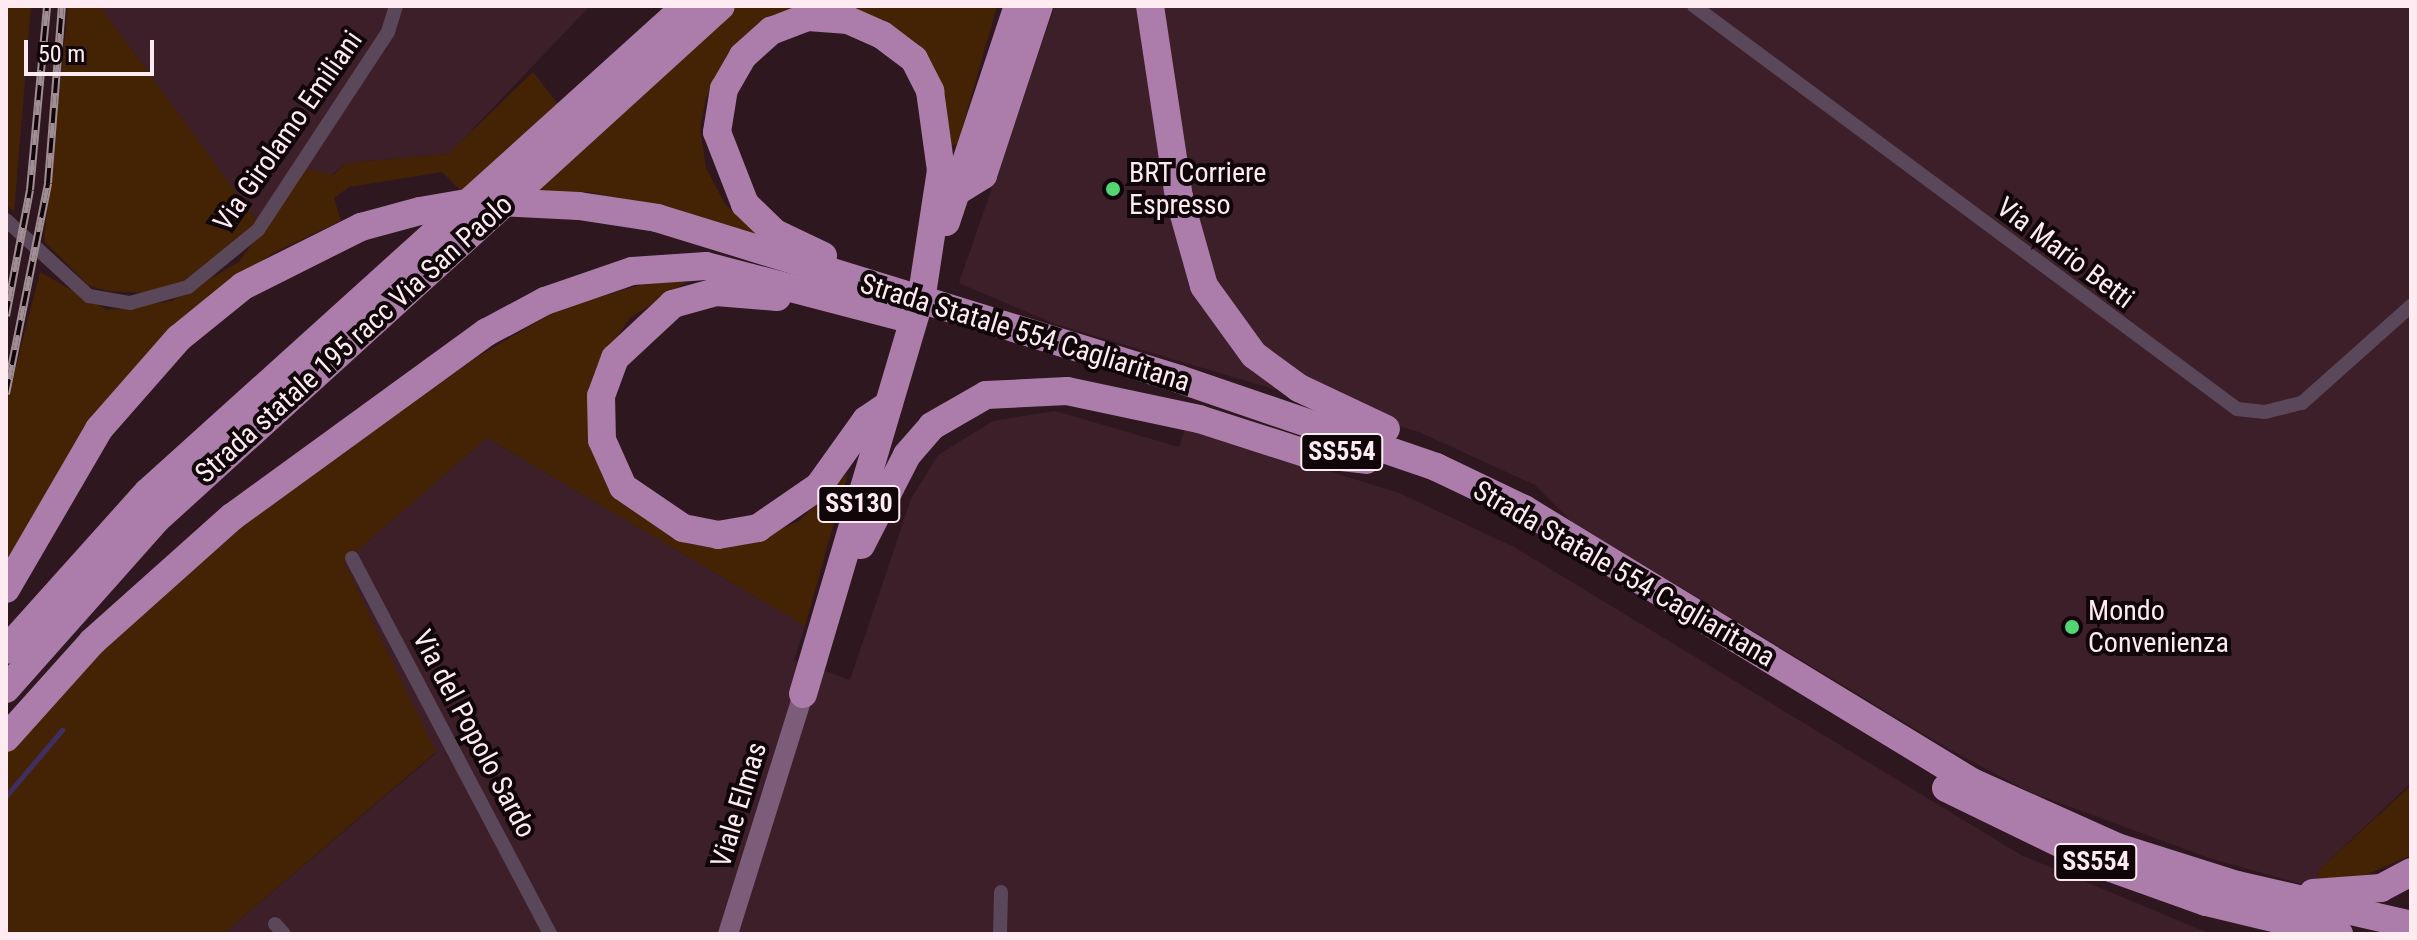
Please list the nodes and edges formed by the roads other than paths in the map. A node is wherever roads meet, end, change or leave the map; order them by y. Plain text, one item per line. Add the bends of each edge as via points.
1 (396, 6) edge
2 (686, 6) edge
3 (721, 6) edge
4 (1018, 6) edge
5 (1039, 6) edge
6 (1150, 6) edge
7 (1694, 6) edge
8 (956, 192) junction
9 (9, 223) edge
10 (934, 238) junction
11 (765, 265) junction
12 (861, 284) junction
13 (2411, 306) edge
14 (888, 312) junction
15 (888, 405) junction
16 (1367, 460) junction
17 (1524, 509) junction
18 (352, 558) dead end
19 (6, 589) edge
20 (831, 603) junction
21 (6, 650) edge
22 (6, 689) edge
23 (803, 694) joint
24 (6, 738) edge
25 (2411, 872) edge
26 (2237, 885) junction
27 (1001, 892) dead end
28 (2411, 925) edge
29 (550, 934) edge
30 (728, 934) edge
31 (1000, 934) edge
32 (2339, 934) edge

1 - 9 street, Via Girolamo Emiliani via 388,32 258,230 211,274 151,300 118,302 77,290
2 - 21 highway, Strada statale 195 racc Via San Paolo via 148,492
3 - 22 highway, Strada statale 195 racc Via San Paolo via 157,519
4 - 8 highway
5 - 8 highway via 983,175
6 - 17 highway via 1190,246 1225,322 1254,355 1299,388 1477,469
7 - 13 street, Via Mario Betti via 2237,409 2265,412 2302,403
8 - 10 highway
10 - 12 highway via 941,133 914,59 848,20 808,17 771,31 743,56 724,89 717,132 728,171 745,204 775,233 845,264
10 - 15 highway, SS130
11 - 12 highway, Strada Statale 554 Cagliaritana / SS554
11 - 14 highway, Strada Statale 554 Cagliaritana / SS554
11 - 19 highway via 657,218 531,201 478,201 361,227 243,286 179,338 99,429
11 - 24 highway via 632,271 545,301 487,332 232,517 92,642
12 - 17 highway, Strada Statale 554 Cagliaritana / SS554 via 1355,436
14 - 15 highway via 863,320 752,290 673,304 615,358 601,396 602,440 623,487 652,514 718,535 758,528 789,512 843,462 866,420
14 - 16 highway, Strada Statale 554 Cagliaritana / SS554
15 - 20 highway, SS130
16 - 20 highway via 1305,453 1199,419 1067,391 986,395 944,416 907,455
16 - 32 highway, Strada Statale 554 Cagliaritana / SS554 via 1494,514 2030,833 2206,902
17 - 26 highway, Strada Statale 554 Cagliaritana / SS554 via 1972,782 2117,847
18 - 29 street, Via del Popolo Sardo
20 - 23 highway, SS130
23 - 30 main road, Viale Elmas
25 - 26 highway via 2381,888 2339,895
26 - 28 highway, Strada Statale 554 Cagliaritana / SS554
27 - 31 street

